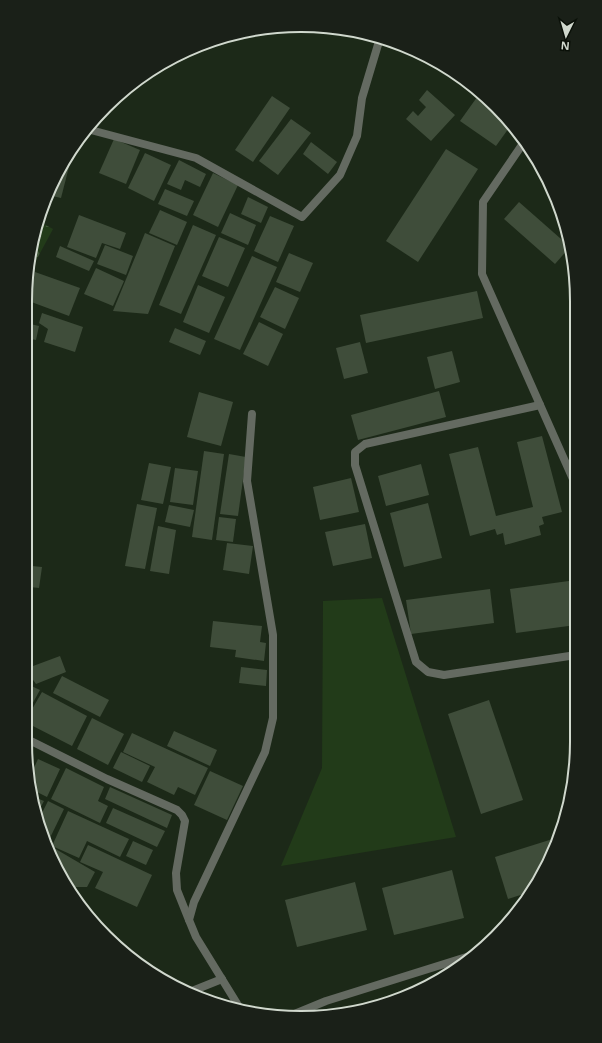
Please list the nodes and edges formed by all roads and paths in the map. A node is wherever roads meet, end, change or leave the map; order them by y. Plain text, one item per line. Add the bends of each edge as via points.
1 (378, 43) edge
2 (93, 131) edge
3 (521, 146) edge
4 (540, 405) junction
5 (252, 414) dead end
6 (570, 472) edge
7 (570, 656) edge
8 (32, 742) edge
9 (189, 920) junction
10 (459, 959) edge
11 (222, 979) junction
12 (196, 990) edge
13 (237, 1003) edge
14 (302, 1011) edge

1 - 2 street via 362,98 357,136 340,175 302,217 196,158
3 - 4 street via 483,202 482,274
4 - 6 street
4 - 7 street via 365,444 355,452 355,465 416,662 428,672 444,675
5 - 9 street via 247,481 273,635 273,718 265,752 194,902
8 - 9 street via 107,779 178,810 185,821 176,873 177,890
9 - 11 street via 196,937
10 - 14 street
11 - 12 street
11 - 13 street

